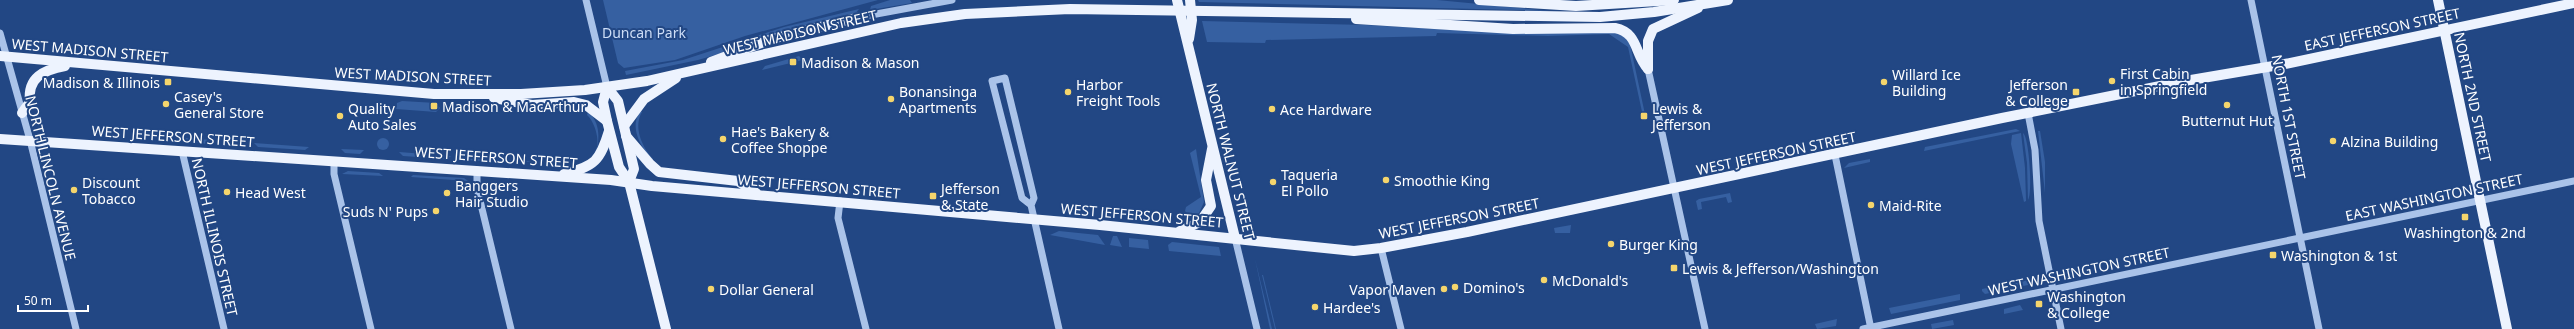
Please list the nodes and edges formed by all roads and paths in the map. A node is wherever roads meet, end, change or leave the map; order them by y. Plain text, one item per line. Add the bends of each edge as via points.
1 (586, 0) edge
2 (952, 0) edge
3 (1177, 0) edge
4 (1190, 0) edge
5 (1479, 0) edge
6 (1674, 0) edge
7 (1693, 0) edge
8 (1728, 0) edge
9 (2251, 0) edge
10 (2438, 0) edge
11 (2574, 3) edge
12 (1707, 4) junction
13 (1312, 14) junction
14 (860, 17) joint
15 (2445, 31) junction
16 (0, 34) edge
17 (1188, 45) junction
18 (3, 56) edge
19 (77, 64) junction
20 (2265, 68) junction
21 (1648, 69) junction
22 (682, 74) junction
23 (607, 87) junction
24 (483, 96) junction
25 (22, 113) junction
26 (2028, 113) junction
27 (608, 125) junction
28 (624, 126) junction
29 (626, 136) junction
30 (0, 139) edge
31 (30, 140) junction
32 (1213, 146) junction
33 (182, 151) junction
34 (1835, 155) junction
35 (334, 160) junction
36 (477, 170) junction
37 (558, 175) junction
38 (2574, 181) edge
39 (629, 182) junction
40 (1676, 189) junction
41 (756, 193) junction
42 (840, 201) junction
43 (2480, 201) junction
44 (1031, 204) junction
45 (1034, 220) junction
46 (1176, 233) junction
47 (1235, 238) junction
48 (2300, 238) junction
49 (1381, 248) junction
50 (2053, 290) junction
51 (1868, 328) edge
52 (76, 329) edge
53 (224, 329) edge
54 (372, 329) edge
55 (511, 329) edge
56 (666, 329) edge
57 (866, 329) edge
58 (1059, 329) edge
59 (1257, 329) edge
60 (1401, 329) edge
61 (1705, 329) edge
62 (2061, 329) edge
63 (2319, 329) edge
64 (2507, 329) edge

1 - 23 street
2 - 14 street
3 - 17 main road, NORTH WALNUT STREET
4 - 17 main road via 1192,20
5 - 6 main road via 1576,6
7 - 12 main road
8 - 12 main road, WEST MADISON STREET
9 - 20 street, NORTH 1ST STREET
10 - 15 main road, NORTH 2ND STREET
11 - 15 main road, EAST JEFFERSON STREET
12 - 13 main road, WEST MADISON STREET via 1600,17 1339,12
12 - 21 main road via 1653,29 1648,41
13 - 21 main road via 1513,29 1615,28 1633,38 1640,61
13 - 22 main road, WEST MADISON STREET via 1055,9 965,14 901,23
14 - 22 main road via 772,39
15 - 20 main road, EAST JEFFERSON STREET
15 - 43 main road, NORTH 2ND STREET
16 - 18 street, NORTH LINCOLN AVENUE
17 - 32 main road, NORTH WALNUT STREET
18 - 19 main road, WEST MADISON STREET
18 - 25 street, NORTH LINCOLN AVENUE
19 - 24 main road, WEST MADISON STREET via 394,91
19 - 25 main road via 48,69 39,74 32,82 29,91 30,102
20 - 26 main road, WEST JEFFERSON STREET
20 - 48 street, NORTH 1ST STREET
21 - 40 street
22 - 23 main road, WEST MADISON STREET
22 - 28 main road via 644,99
23 - 24 main road, WEST MADISON STREET
23 - 27 main road via 603,102
23 - 28 main road via 618,101
24 - 27 main road via 532,104 574,102 586,105
25 - 31 street, NORTH LINCOLN AVENUE
26 - 34 main road, WEST JEFFERSON STREET
26 - 50 street via 2035,150 2039,221
27 - 37 main road via 602,155 584,167
27 - 39 main road via 618,167
28 - 29 main road
29 - 39 main road via 634,169
29 - 41 main road via 659,172 738,182
30 - 31 main road, WEST JEFFERSON STREET
31 - 33 main road, WEST JEFFERSON STREET
31 - 52 street, NORTH LINCOLN AVENUE
32 - 46 main road via 1206,180 1211,206 1200,222
32 - 47 main road, NORTH WALNUT STREET
33 - 35 main road, WEST JEFFERSON STREET
33 - 53 street, NORTH ILLINOIS STREET
34 - 40 main road, WEST JEFFERSON STREET
34 - 51 street
35 - 36 main road, WEST JEFFERSON STREET
35 - 54 street via 334,174
36 - 37 main road, WEST JEFFERSON STREET
36 - 55 street via 477,188
37 - 39 main road, WEST JEFFERSON STREET
38 - 43 street, EAST WASHINGTON STREET
39 - 41 main road, WEST JEFFERSON STREET via 652,186
39 - 56 main road
40 - 49 main road, WEST JEFFERSON STREET
40 - 61 street
41 - 42 main road, WEST JEFFERSON STREET
42 - 45 main road, WEST JEFFERSON STREET
42 - 57 street via 838,218
43 - 48 street, EAST WASHINGTON STREET
43 - 64 main road, NORTH 2ND STREET
44 - 44 street via 1034,198 1004,78 992,81 1022,198
44 - 45 street
45 - 46 main road, WEST JEFFERSON STREET
45 - 58 street
46 - 47 main road, WEST JEFFERSON STREET
47 - 49 main road, WEST JEFFERSON STREET via 1342,250
47 - 59 street, NORTH WALNUT STREET
48 - 50 street, WEST WASHINGTON STREET
48 - 63 street, NORTH 1ST STREET
49 - 60 street
50 - 51 street, WEST WASHINGTON STREET
50 - 62 street

